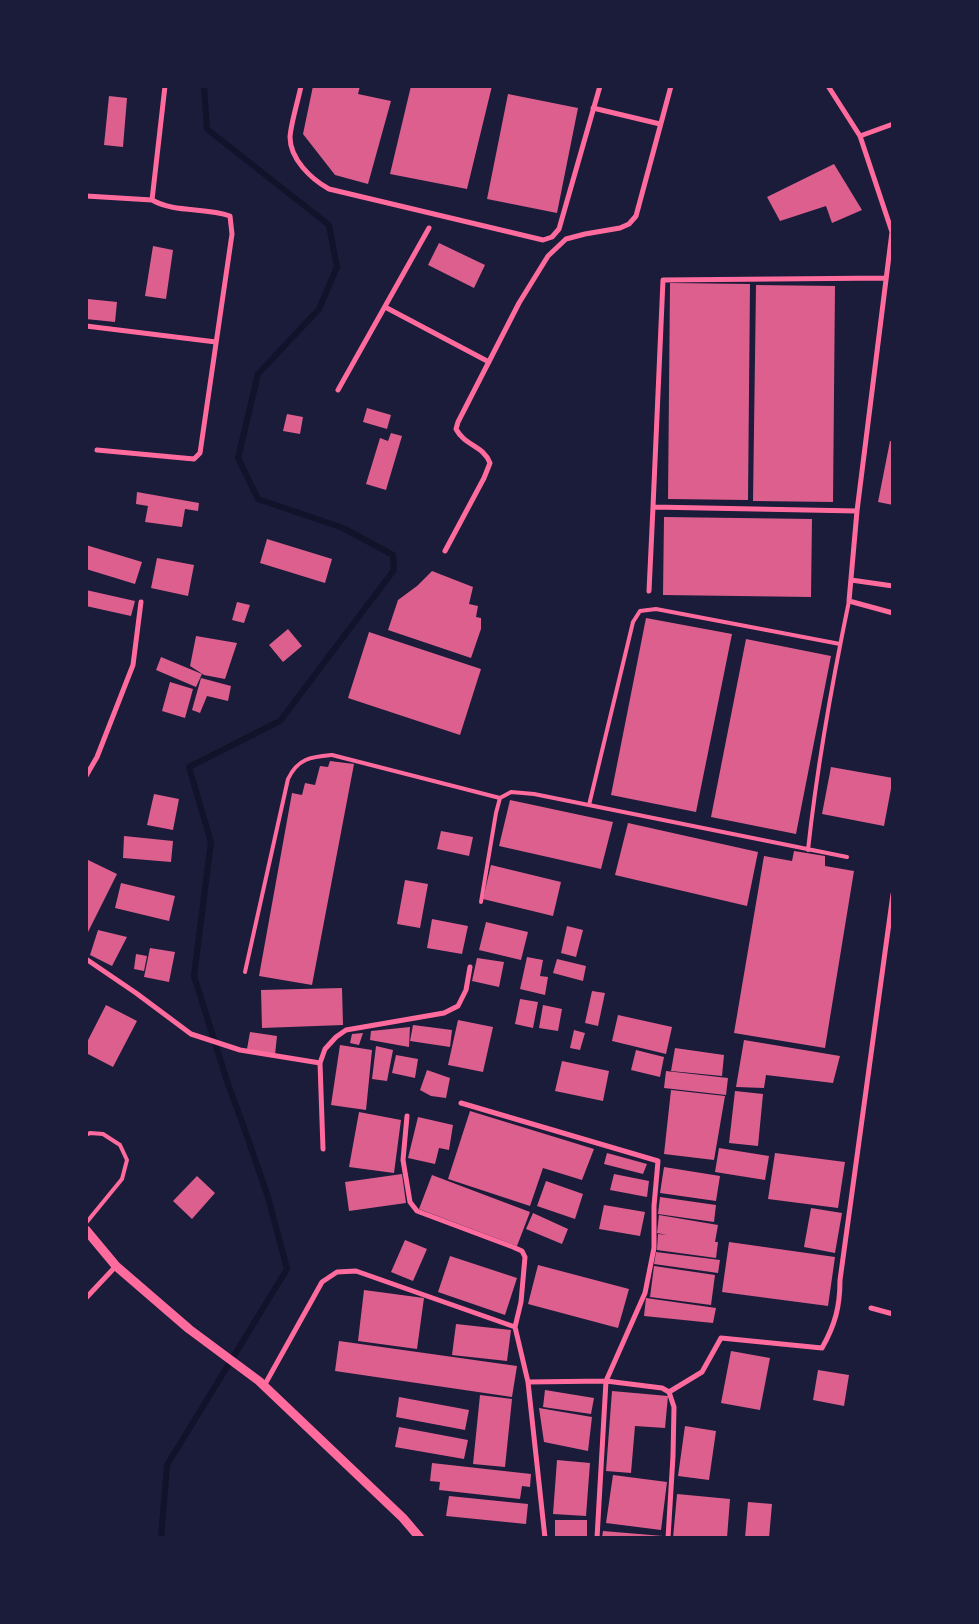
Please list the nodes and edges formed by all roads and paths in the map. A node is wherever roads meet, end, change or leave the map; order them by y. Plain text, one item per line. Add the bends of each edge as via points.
1 (165, 86) edge
2 (301, 86) edge
3 (600, 86) edge
4 (670, 86) edge
5 (828, 86) edge
6 (593, 108) junction
7 (660, 124) junction
8 (893, 124) edge
9 (860, 136) junction
10 (86, 196) edge
11 (152, 200) junction
12 (429, 228) dead end
13 (892, 232) edge
14 (886, 278) junction
15 (385, 307) junction
16 (86, 326) edge
17 (216, 342) junction
18 (489, 362) junction
19 (338, 390) dead end
20 (97, 450) dead end
21 (653, 507) junction
22 (857, 511) junction
23 (444, 551) dead end
24 (851, 580) junction
25 (893, 586) edge
26 (649, 591) dead end
27 (849, 601) junction
28 (141, 602) dead end
29 (893, 612) edge
30 (840, 644) junction
31 (86, 776) edge
32 (500, 798) junction
33 (589, 806) junction
34 (808, 850) junction
35 (847, 857) dead end
36 (893, 894) edge
37 (481, 902) dead end
38 (86, 959) edge
39 (470, 967) dead end
40 (246, 972) dead end
41 (320, 1064) junction
42 (461, 1103) dead end
43 (407, 1116) dead end
44 (86, 1135) edge
45 (323, 1149) dead end
46 (86, 1223) edge
47 (88, 1236) edge
48 (116, 1266) junction
49 (86, 1298) edge
50 (871, 1308) dead end
51 (893, 1314) edge
52 (515, 1327) junction
53 (606, 1381) junction
54 (528, 1382) junction
55 (262, 1384) junction
56 (669, 1392) junction
57 (420, 1538) edge
58 (545, 1538) edge
59 (597, 1538) edge
60 (668, 1538) edge

1 - 11 street
2 - 6 street via 290,136 292,147 316,182 329,189 543,240 560,229
3 - 6 street
4 - 7 street
5 - 9 street
6 - 7 street
7 - 18 street via 636,216 620,228 566,239 548,256
8 - 9 street
9 - 13 street
10 - 11 street
11 - 17 street via 161,205 230,216 232,234
12 - 15 street
13 - 14 street
14 - 21 street via 664,280
14 - 22 street
15 - 18 street
15 - 19 street
16 - 17 street
17 - 20 street via 200,453 194,459
18 - 23 street via 456,430 487,454 490,463
21 - 22 street
21 - 26 street
22 - 24 street
24 - 25 street
24 - 27 street
27 - 29 street
27 - 30 lane
28 - 31 street via 133,665 97,758
30 - 33 lane via 656,609 640,611 633,622
30 - 34 lane
32 - 33 lane via 511,792 534,794
32 - 37 lane
32 - 40 lane via 332,755 310,757 292,770 288,779
33 - 34 lane
34 - 35 lane
36 - 56 street via 842,1261 840,1300 832,1331 822,1348 721,1338 702,1372
38 - 41 street via 191,1034 240,1050
39 - 41 street via 466,990 458,1006 444,1013 346,1030 325,1049
41 - 45 street
42 - 53 street via 658,1161 654,1248 645,1293
43 - 52 street via 403,1160 410,1202 418,1211 522,1252 525,1266
44 - 46 lane via 90,1132 103,1134 120,1145 127,1160 122,1179
47 - 48 street
48 - 49 street
48 - 55 street via 189,1329
50 - 51 street
52 - 54 street
52 - 55 street via 356,1271 337,1272 322,1282
53 - 54 street
53 - 56 street via 662,1388
53 - 59 street
54 - 58 street
55 - 57 street
56 - 60 street via 674,1407

